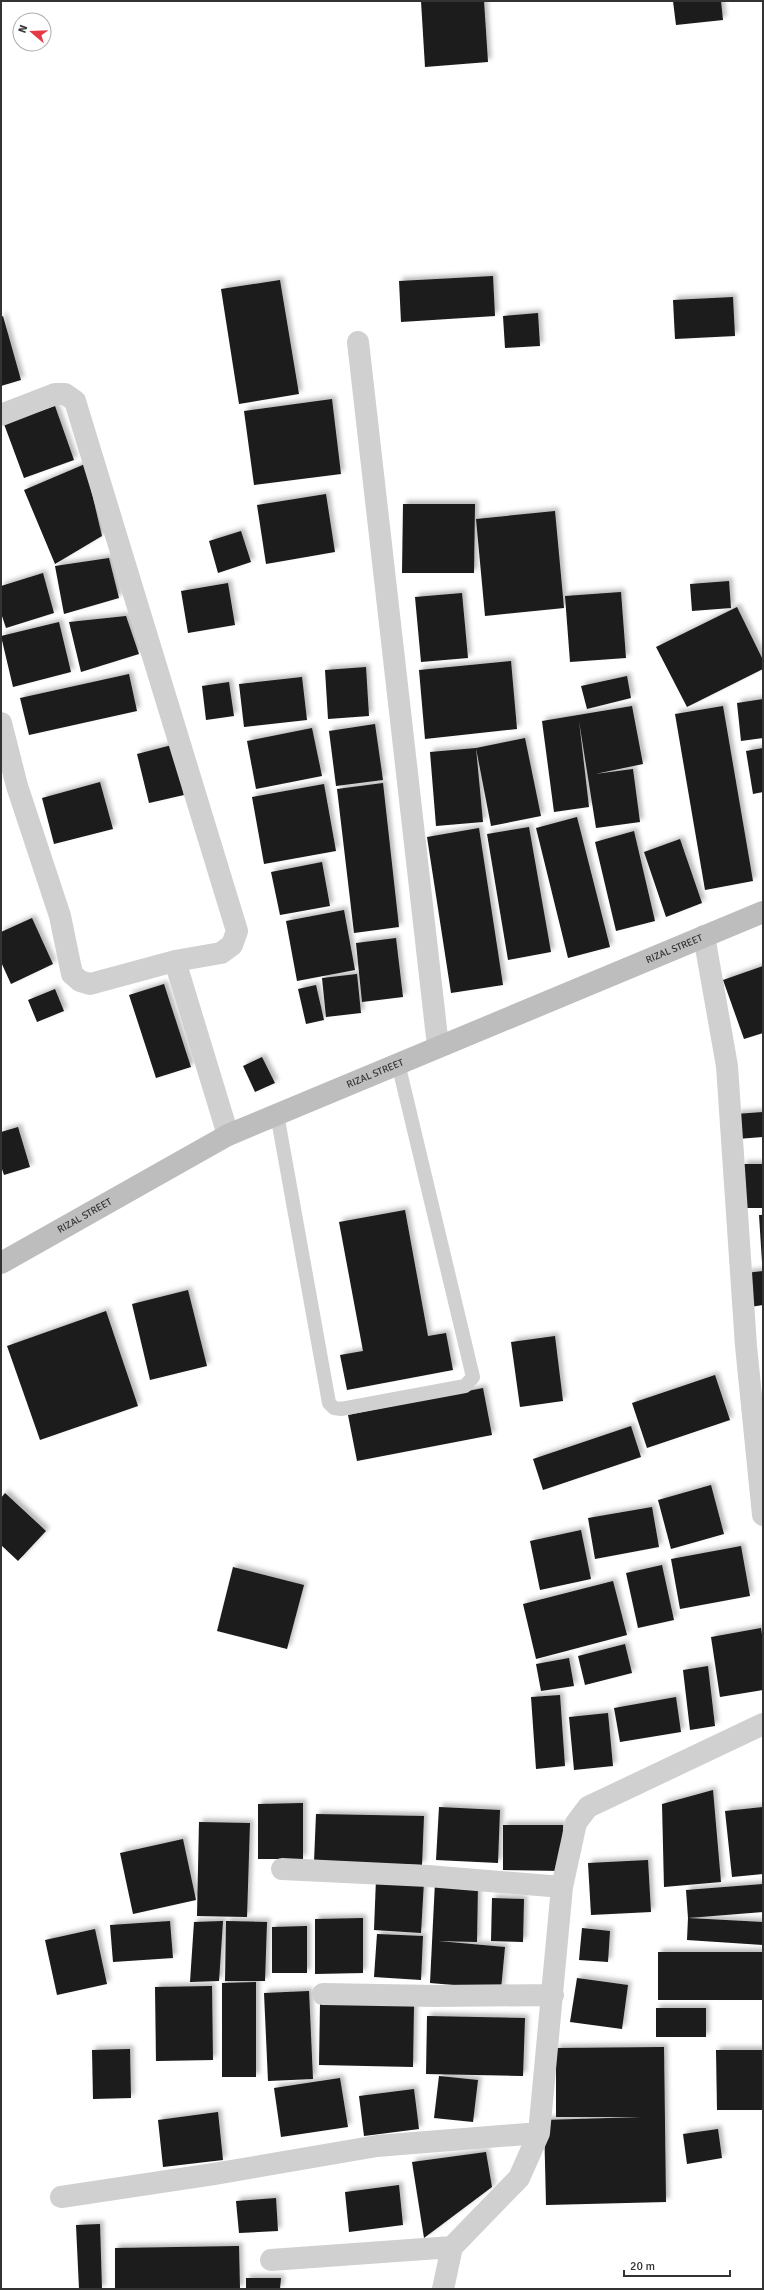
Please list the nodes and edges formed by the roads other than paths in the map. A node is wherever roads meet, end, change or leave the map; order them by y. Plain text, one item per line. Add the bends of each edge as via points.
1 (358, 342) dead end
2 (1, 415) edge
3 (1, 723) edge
4 (763, 912) edge
5 (704, 936) junction
6 (175, 961) junction
7 (438, 1046) junction
8 (398, 1063) junction
9 (277, 1114) junction
10 (228, 1135) junction
11 (1, 1263) edge
12 (763, 1515) edge
13 (763, 1724) edge
14 (282, 1869) dead end
15 (562, 1887) junction
16 (323, 1994) dead end
17 (553, 1995) junction
18 (539, 2133) junction
19 (61, 2197) dead end
20 (452, 2247) junction
21 (271, 2260) dead end
22 (443, 2289) edge

1 - 7 street
2 - 6 street via 55,394 65,394 75,401 237,931 232,945 221,953
3 - 6 street via 17,786 60,916 72,974 80,981 90,984
4 - 5 main road, RIZAL STREET
5 - 7 main road, RIZAL STREET
5 - 12 street via 727,1066 746,1346
6 - 10 street
7 - 8 main road, RIZAL STREET
8 - 9 main road, RIZAL STREET
8 - 9 lane via 473,1377 465,1386 341,1409 334,1408 329,1403
9 - 10 main road, RIZAL STREET
10 - 11 main road, RIZAL STREET
13 - 15 street via 588,1807 576,1823
14 - 15 street via 428,1876
15 - 17 street
16 - 17 street
17 - 18 street
18 - 19 street via 377,2146
18 - 20 street via 519,2178
20 - 21 street
20 - 22 street

